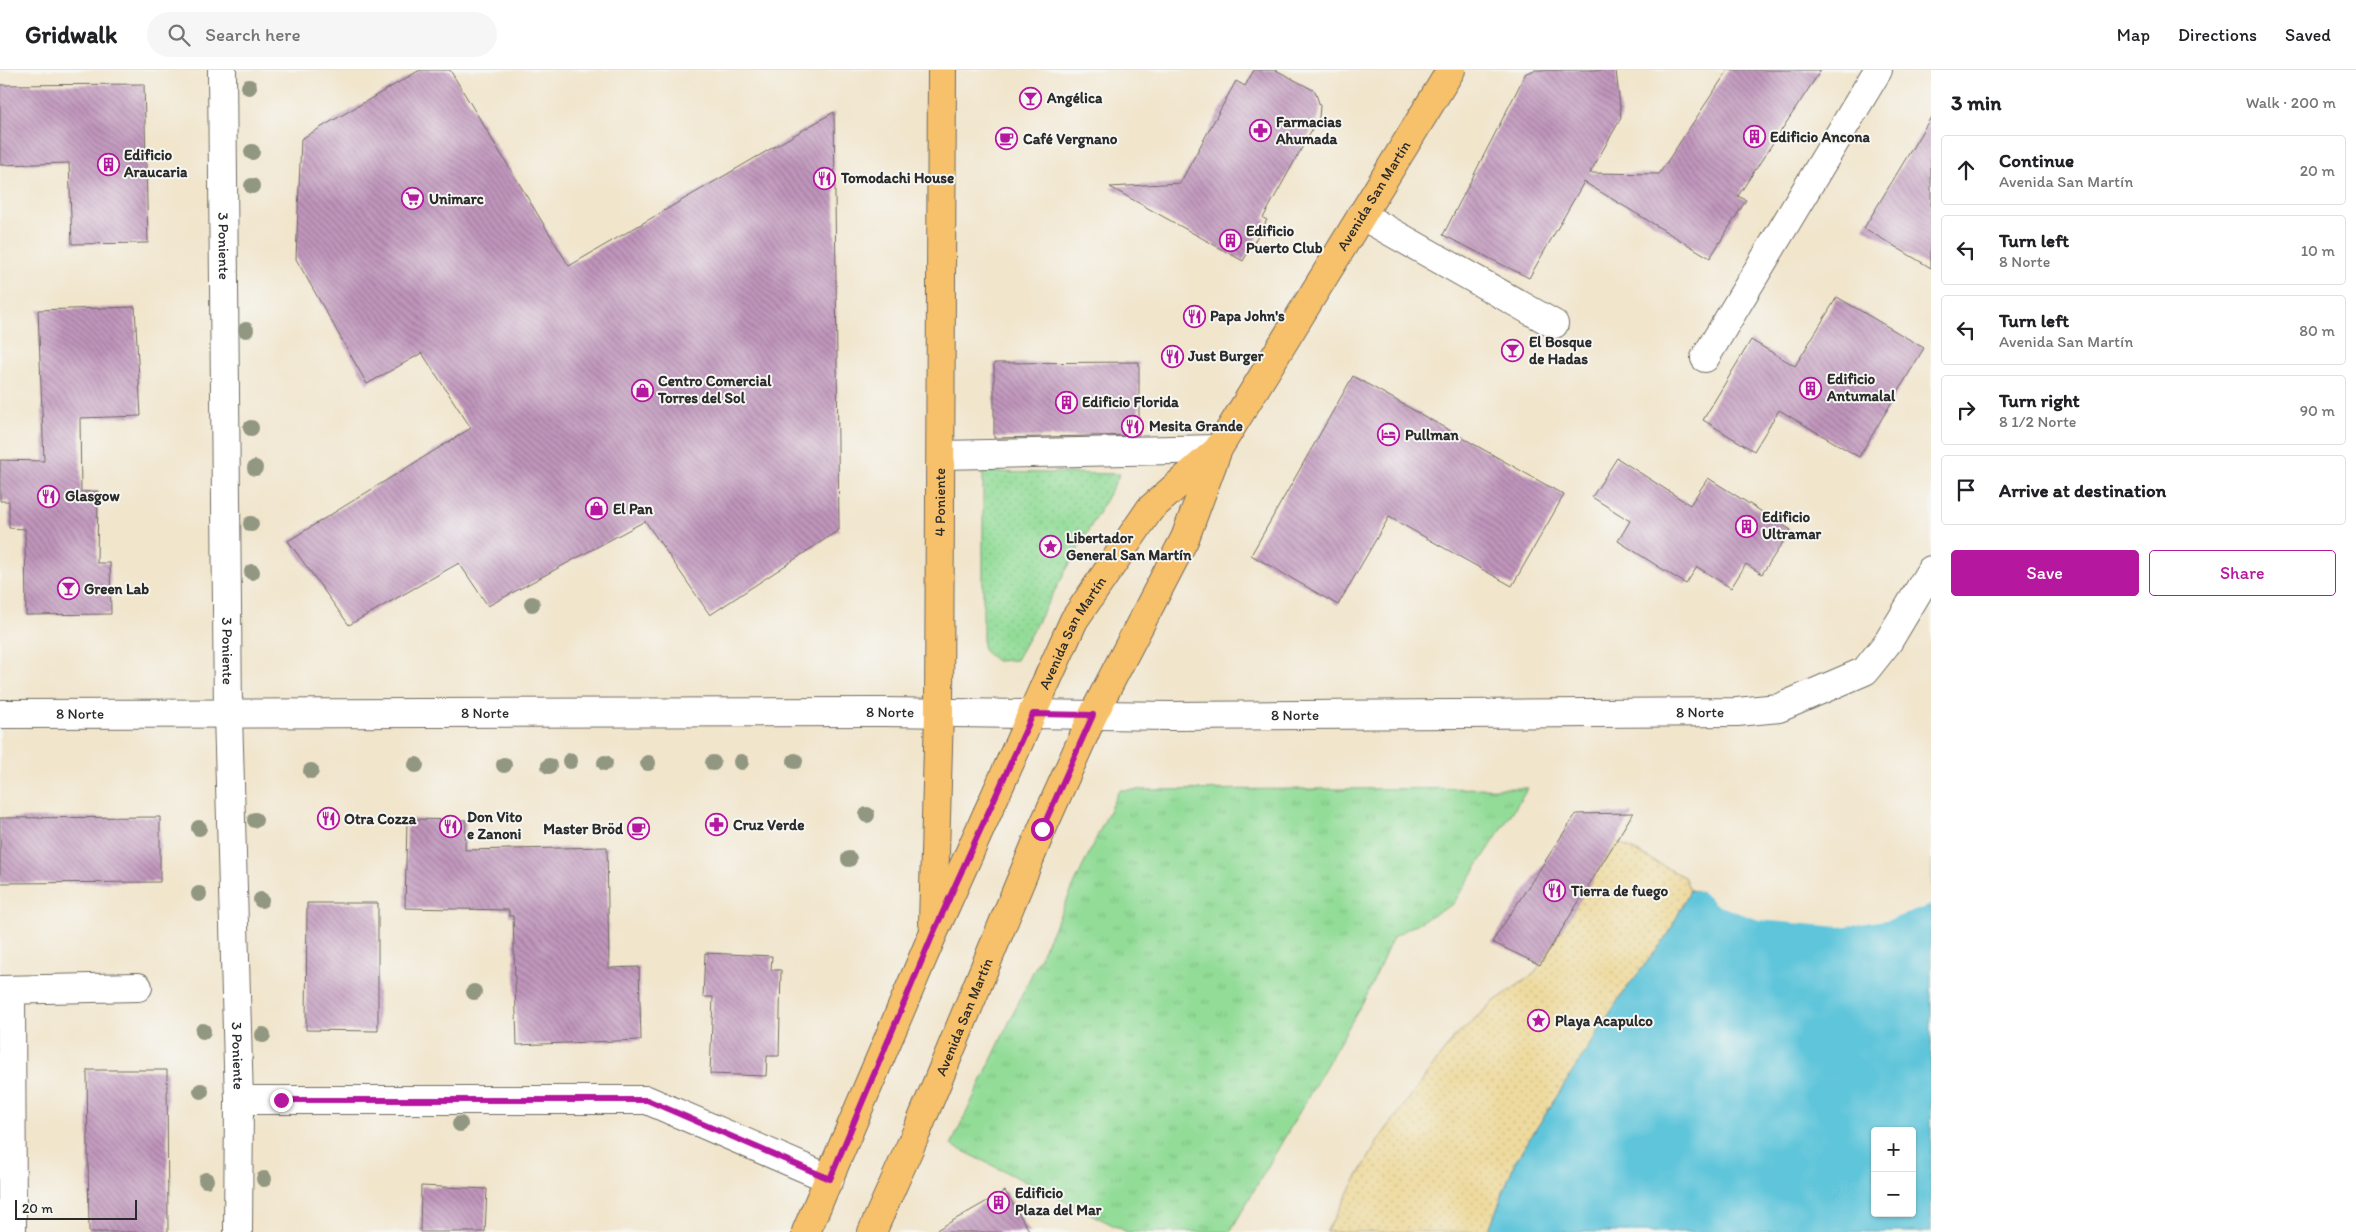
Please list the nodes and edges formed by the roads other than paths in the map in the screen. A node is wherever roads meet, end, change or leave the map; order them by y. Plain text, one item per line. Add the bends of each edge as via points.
1 (222, 70) edge
2 (942, 70) edge
3 (1451, 70) edge
4 (1878, 70) edge
5 (1361, 216) junction
6 (1554, 324) dead end
7 (1705, 358) dead end
8 (1218, 449) junction
9 (942, 454) junction
10 (1931, 570) edge
11 (939, 713) junction
12 (0, 714) edge
13 (228, 714) junction
14 (1033, 714) junction
15 (1093, 715) junction
16 (933, 934) junction
17 (138, 987) dead end
18 (6, 990) edge
19 (239, 1100) junction
20 (830, 1179) junction
21 (12, 1232) edge
22 (238, 1232) edge
23 (806, 1232) edge
24 (872, 1232) edge

1 - 13 street, 3 Poniente
2 - 9 main road, 4 Poniente
3 - 5 main road, Avenida San Martín
4 - 7 street
5 - 6 street
5 - 8 main road, Avenida San Martín
8 - 9 street
8 - 14 main road, Avenida San Martín via 1150,509 1074,620
8 - 15 main road, Avenida San Martín via 1185,538
9 - 11 main road, 4 Poniente
10 - 15 street, 8 Norte via 1888,642 1866,671 1779,708 1737,712
11 - 13 street, 8 Norte
11 - 14 street, 8 Norte
11 - 16 main road, 4 Poniente
12 - 13 street, 8 Norte
13 - 19 street, 3 Poniente
14 - 15 street, 8 Norte
14 - 16 main road, Avenida San Martín
15 - 24 main road, Avenida San Martín via 1042,829 918,1131
16 - 20 main road, Avenida San Martín
17 - 18 street
18 - 21 street
19 - 20 street via 647,1100
19 - 22 street, 3 Poniente
20 - 23 main road, Avenida San Martín

